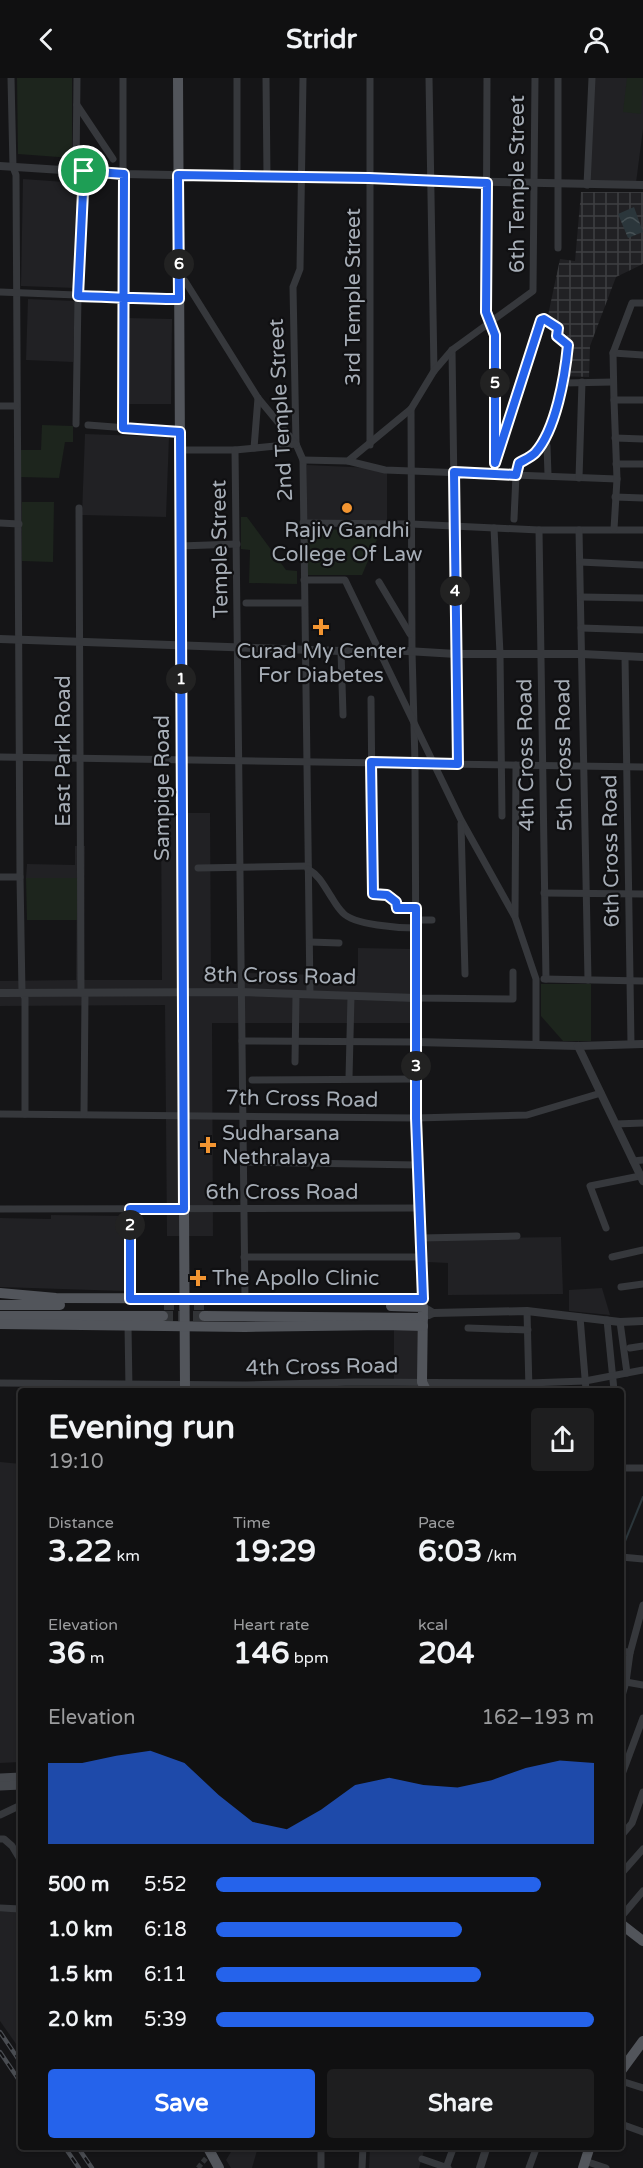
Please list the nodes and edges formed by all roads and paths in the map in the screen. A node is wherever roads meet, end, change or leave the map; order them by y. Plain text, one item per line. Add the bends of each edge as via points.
1 (11, 78) edge
2 (77, 78) edge
3 (123, 78) edge
4 (178, 78) edge
5 (237, 78) edge
6 (266, 78) edge
7 (303, 78) edge
8 (369, 78) edge
9 (429, 78) edge
10 (487, 78) edge
11 (535, 78) edge
12 (558, 78) edge
13 (591, 78) edge
14 (77, 105) junction
15 (113, 159) dead end
16 (0, 166) edge
17 (13, 167) junction
18 (80, 171) junction
19 (124, 174) junction
20 (178, 175) junction
21 (237, 175) junction
22 (267, 176) junction
23 (303, 176) junction
24 (369, 178) junction
25 (431, 180) junction
26 (487, 183) junction
27 (533, 184) junction
28 (558, 184) junction
29 (587, 185) junction
30 (643, 185) edge
31 (558, 248) dead end
32 (185, 281) dead end
33 (0, 292) edge
34 (16, 293) junction
35 (78, 296) junction
36 (123, 297) junction
37 (179, 299) junction
38 (643, 303) edge
39 (490, 321) junction
40 (452, 350) junction
41 (613, 353) junction
42 (643, 355) edge
43 (434, 371) junction
44 (582, 382) junction
45 (613, 382) junction
46 (564, 383) junction
47 (258, 398) junction
48 (614, 400) junction
49 (643, 400) edge
50 (0, 406) edge
51 (16, 406) junction
52 (411, 409) junction
53 (76, 424) dead end
54 (88, 425) dead end
55 (123, 428) junction
56 (180, 432) junction
57 (545, 438) junction
58 (615, 438) junction
59 (643, 439) edge
60 (296, 444) junction
61 (370, 445) junction
62 (254, 448) junction
63 (180, 450) junction
64 (235, 450) junction
65 (303, 460) junction
66 (348, 461) junction
67 (495, 463) junction
68 (616, 464) junction
69 (643, 464) edge
70 (411, 472) junction
71 (454, 472) junction
72 (494, 473) junction
73 (516, 475) junction
74 (548, 475) junction
75 (579, 478) junction
76 (617, 479) junction
77 (615, 497) junction
78 (643, 498) edge
79 (80, 508) dead end
80 (514, 519) dead end
81 (0, 523) edge
82 (303, 523) junction
83 (19, 524) junction
84 (411, 524) junction
85 (454, 526) junction
86 (494, 528) junction
87 (614, 529) junction
88 (539, 530) junction
89 (579, 530) junction
90 (643, 530) edge
91 (237, 544) junction
92 (180, 546) junction
93 (580, 562) junction
94 (643, 565) edge
95 (303, 580) junction
96 (379, 582) dead end
97 (580, 597) junction
98 (643, 598) edge
99 (241, 603) junction
100 (304, 603) junction
101 (581, 628) junction
102 (643, 630) edge
103 (412, 636) junction
104 (0, 639) edge
105 (20, 640) junction
106 (80, 643) junction
107 (181, 646) junction
108 (238, 647) junction
109 (306, 649) junction
110 (379, 650) junction
111 (341, 651) junction
112 (412, 651) junction
113 (456, 654) junction
114 (500, 654) junction
115 (541, 654) junction
116 (582, 654) junction
117 (625, 657) junction
118 (643, 657) edge
119 (370, 699) dead end
120 (343, 715) dead end
121 (413, 719) junction
122 (0, 757) edge
123 (21, 757) junction
124 (80, 759) junction
125 (182, 759) junction
126 (239, 760) junction
127 (306, 761) junction
128 (371, 762) junction
129 (416, 763) junction
130 (434, 763) junction
131 (458, 764) junction
132 (501, 765) junction
133 (516, 765) junction
134 (543, 765) junction
135 (584, 766) junction
136 (627, 767) junction
137 (643, 767) edge
138 (502, 816) dead end
139 (461, 820) junction
140 (240, 867) junction
141 (198, 868) dead end
142 (308, 868) junction
143 (0, 877) edge
144 (20, 877) junction
145 (544, 893) junction
146 (586, 894) junction
147 (628, 894) junction
148 (643, 894) edge
149 (416, 908) junction
150 (515, 917) junction
151 (416, 920) junction
152 (432, 920) dead end
153 (416, 928) junction
154 (310, 942) junction
155 (339, 943) dead end
156 (513, 972) dead end
157 (465, 974) dead end
158 (536, 979) junction
159 (546, 979) junction
160 (588, 980) junction
161 (630, 981) junction
162 (643, 981) edge
163 (22, 992) junction
164 (183, 992) junction
165 (242, 992) junction
166 (0, 993) edge
167 (83, 993) junction
168 (296, 994) junction
169 (310, 994) junction
170 (351, 996) junction
171 (416, 998) junction
172 (242, 1041) junction
173 (295, 1041) junction
174 (350, 1041) junction
175 (416, 1042) junction
176 (536, 1044) junction
177 (631, 1044) junction
178 (643, 1044) edge
179 (578, 1046) junction
180 (295, 1062) dead end
181 (349, 1078) junction
182 (416, 1079) junction
183 (252, 1080) dead end
184 (600, 1093) junction
185 (0, 1114) edge
186 (25, 1114) junction
187 (84, 1114) junction
188 (183, 1114) junction
189 (243, 1115) junction
190 (416, 1118) junction
191 (643, 1123) edge
192 (616, 1124) junction
193 (643, 1160) edge
194 (633, 1161) junction
195 (243, 1162) junction
196 (418, 1165) junction
197 (642, 1178) edge
198 (420, 1208) junction
199 (0, 1209) edge
200 (130, 1209) junction
201 (184, 1209) junction
202 (244, 1209) junction
203 (606, 1228) dead end
204 (517, 1236) dead end
205 (420, 1238) junction
206 (643, 1250) edge
207 (244, 1257) junction
208 (421, 1257) junction
209 (612, 1257) dead end
210 (643, 1284) edge
211 (621, 1287) dead end
212 (0, 1293) edge
213 (130, 1299) junction
214 (184, 1299) junction
215 (245, 1299) junction
216 (0, 1305) edge
217 (527, 1311) junction
218 (425, 1313) junction
219 (0, 1316) edge
220 (580, 1317) junction
221 (607, 1320) junction
222 (643, 1320) edge
223 (620, 1322) junction
224 (0, 1324) edge
225 (128, 1325) junction
226 (184, 1327) junction
227 (468, 1328) dead end
228 (528, 1330) junction
229 (643, 1346) edge
230 (630, 1348) dead end
231 (643, 1370) edge
232 (627, 1373) junction
233 (614, 1376) junction
234 (585, 1381) junction
235 (410, 1382) junction
236 (0, 1383) edge
237 (355, 1386) edge
238 (424, 1386) edge
239 (128, 1387) edge
240 (529, 1387) edge
241 (185, 1388) edge
242 (410, 1388) edge
243 (586, 1388) edge
244 (614, 1388) edge
245 (624, 1468) edge
246 (643, 1468) edge
247 (624, 1557) edge
248 (643, 1559) edge
249 (643, 1605) edge
250 (624, 1651) edge
251 (630, 1653) junction
252 (626, 1682) junction
253 (643, 1685) edge
254 (624, 1689) edge
255 (643, 1718) edge
256 (624, 1769) edge
257 (18, 1777) edge
258 (0, 1778) edge
259 (18, 1785) edge
260 (0, 1786) edge
261 (643, 1792) edge
262 (18, 1806) edge
263 (0, 1815) edge
264 (624, 1832) edge
265 (0, 1839) edge
266 (643, 1850) edge
267 (18, 1856) edge
268 (624, 1871) edge
269 (643, 1891) edge
270 (0, 1908) edge
271 (18, 1909) edge
272 (624, 1913) edge
273 (624, 1926) edge
274 (643, 1941) edge
275 (643, 2042) edge
276 (624, 2067) edge
277 (624, 2082) edge
278 (643, 2088) edge
279 (624, 2125) edge
280 (643, 2132) edge
281 (321, 2150) edge
282 (363, 2150) edge
283 (453, 2150) edge
284 (486, 2150) edge
285 (535, 2150) edge
286 (208, 2155) edge
287 (422, 2159) dead end
288 (584, 2164) edge
289 (219, 2168) edge
290 (321, 2168) edge
291 (362, 2168) edge
292 (447, 2168) edge
293 (480, 2168) edge
294 (528, 2168) edge
295 (606, 2168) edge

1 - 17 street
2 - 14 street
3 - 19 street
4 - 20 main road, Sampige Road
5 - 21 street
6 - 22 street
7 - 23 street, 2nd Temple Street
8 - 24 street, 3rd Temple Street
9 - 25 street
10 - 26 street
11 - 27 street, 6th Temple Street
12 - 28 street
13 - 29 street
14 - 15 street
14 - 18 street
16 - 17 street
17 - 18 street
17 - 34 street
18 - 19 street
18 - 35 street
19 - 20 street
19 - 36 street
20 - 21 street
20 - 37 main road, Sampige Road
21 - 22 street
22 - 23 street
23 - 24 street
23 - 60 street, 2nd Temple Street via 300,269 292,287
24 - 25 street
24 - 61 street, 3rd Temple Street
25 - 26 street
25 - 43 street
26 - 27 street
26 - 39 street via 486,312
27 - 28 street
27 - 39 street, 6th Temple Street via 533,291
28 - 29 street
28 - 31 street
29 - 30 street
32 - 47 street
33 - 34 street
34 - 35 street
34 - 51 street
35 - 36 street
35 - 53 street
36 - 37 street
36 - 55 street
37 - 56 main road, Sampige Road
38 - 41 street via 632,303
39 - 40 street
39 - 67 street via 495,335
40 - 43 street
40 - 71 street
41 - 42 street
41 - 45 street
43 - 52 street
44 - 45 street
44 - 46 street
44 - 75 street
45 - 48 street
46 - 57 street
46 - 67 street via 568,345 557,336 558,328 541,320
47 - 60 street
47 - 62 street
48 - 49 street
48 - 58 street
50 - 51 street
51 - 83 street
52 - 61 street
52 - 70 street
54 - 55 street
55 - 56 street
56 - 63 main road, Sampige Road
57 - 73 street via 534,454 519,463
57 - 74 street
58 - 59 street
58 - 68 street
60 - 62 street
60 - 65 street, 2nd Temple Street
61 - 66 street
62 - 64 street
63 - 64 street
63 - 92 main road, Sampige Road
64 - 91 street, Temple Street
65 - 66 street
65 - 82 street, 2nd Temple Street
66 - 70 street
67 - 72 street
68 - 69 street
68 - 76 street
70 - 71 street
70 - 84 street
71 - 72 street
71 - 85 street
72 - 73 street
73 - 74 street
73 - 80 street
74 - 75 street
75 - 76 street
76 - 77 street
77 - 78 street
77 - 87 street
79 - 106 street, East Park Road
81 - 83 street
82 - 84 street
82 - 95 street, 2nd Temple Street
83 - 105 street
84 - 85 street
84 - 103 street
85 - 86 street
85 - 113 street
86 - 88 street
86 - 114 street
87 - 89 street
87 - 90 street
88 - 89 street
88 - 115 street, 4th Cross Road
89 - 93 street, 5th Cross Road
91 - 92 street
91 - 99 street, Temple Street
92 - 107 main road, Sampige Road
93 - 94 street
93 - 97 street, 5th Cross Road
95 - 100 street, 2nd Temple Street
95 - 110 street via 345,580
96 - 103 street
97 - 98 street
97 - 101 street, 5th Cross Road
99 - 100 street
99 - 108 street, Temple Street
100 - 109 street, 2nd Temple Street
101 - 102 street
101 - 116 street, 5th Cross Road
103 - 112 street
104 - 105 street
105 - 106 street
105 - 123 street
106 - 107 street
106 - 124 street, East Park Road
107 - 108 street
107 - 125 main road, Sampige Road
108 - 109 street
108 - 126 street, Temple Street
109 - 110 street
109 - 111 street
109 - 127 street, 2nd Temple Street
110 - 111 street
110 - 112 street
110 - 121 street
111 - 120 street
112 - 113 street
112 - 121 street
113 - 114 street
113 - 131 street
114 - 115 street
114 - 132 street
115 - 116 street
115 - 134 street, 4th Cross Road
116 - 117 street
116 - 135 street, 5th Cross Road
117 - 118 street
117 - 136 street, 6th Cross Road
119 - 128 street
121 - 129 street
121 - 130 street
122 - 123 street
123 - 124 street
123 - 144 street
124 - 125 street
124 - 167 street, East Park Road
125 - 126 street
125 - 164 main road, Sampige Road
126 - 127 street
126 - 140 street, Temple Street
127 - 128 street
127 - 142 street, 2nd Temple Street
128 - 129 street
128 - 149 street via 373,894 387,895 397,908
129 - 130 street
129 - 149 street
130 - 131 street
130 - 139 street
131 - 132 street
132 - 133 street
132 - 138 street
133 - 134 street
133 - 150 street
134 - 135 street
134 - 145 street, 4th Cross Road
135 - 136 street
135 - 146 street, 5th Cross Road
136 - 137 street
136 - 147 street, 6th Cross Road
139 - 150 street
139 - 157 street
140 - 141 street
140 - 142 street
140 - 165 street, Temple Street
142 - 153 street via 318,874 344,915 391,928
142 - 154 street, 2nd Temple Street
143 - 144 street
144 - 163 street
145 - 146 street
145 - 159 street, 4th Cross Road
146 - 147 street
146 - 160 street, 5th Cross Road
147 - 148 street
147 - 161 street, 6th Cross Road
149 - 151 street
150 - 158 street
151 - 152 street
151 - 153 street
153 - 171 street
154 - 155 street
154 - 169 street, 2nd Temple Street
156 - 171 street via 513,999
158 - 159 street
158 - 176 street
159 - 160 street
160 - 161 street
161 - 162 street
161 - 177 street, 6th Cross Road
163 - 166 street, 8th Cross Road
163 - 167 street, 8th Cross Road
163 - 186 street
164 - 165 street, 8th Cross Road
164 - 167 street, 8th Cross Road
164 - 188 main road, Sampige Road
165 - 168 street, 8th Cross Road
165 - 172 street, Temple Street
167 - 187 street, East Park Road
168 - 169 street, 8th Cross Road
168 - 173 street
169 - 170 street, 8th Cross Road
170 - 171 street, 8th Cross Road
170 - 174 street
171 - 175 street
172 - 173 street
172 - 189 street, Temple Street
173 - 174 street
173 - 180 street
174 - 175 street
174 - 181 street
175 - 176 street
175 - 182 street
176 - 179 street
177 - 178 street
177 - 179 street
179 - 184 street
181 - 182 street
181 - 183 street
182 - 190 street
184 - 190 street, 7th Cross Road via 527,1115
184 - 192 street
185 - 186 street, 7th Cross Road
186 - 187 street, 7th Cross Road
187 - 188 street, 7th Cross Road
188 - 189 street, 7th Cross Road
188 - 201 main road, Sampige Road
189 - 190 street, 7th Cross Road
189 - 195 street, Temple Street
190 - 196 street
191 - 192 street
192 - 194 street
193 - 194 street
194 - 197 street
195 - 196 street
195 - 202 street, Temple Street
196 - 198 street
197 - 203 street via 590,1186
198 - 202 street, 6th Cross Road
198 - 205 street
199 - 200 street, 6th Cross Road
200 - 201 street, 6th Cross Road
200 - 213 street
201 - 202 street, 6th Cross Road
201 - 214 main road, Sampige Road
202 - 207 street, Temple Street
204 - 205 street
205 - 208 street
206 - 209 street
207 - 208 street
207 - 215 street, Temple Street
208 - 218 street
210 - 211 street
212 - 213 main road
213 - 214 main road
214 - 215 main road
214 - 226 main road, Sampige Road
215 - 218 main road
216 - 219 main road via 164,1311
217 - 218 street
217 - 220 street
217 - 228 street
218 - 218 main road via 204,1311 398,1306
218 - 226 main road via 386,1325
218 - 238 main road
220 - 221 street
220 - 234 street
221 - 223 street
221 - 233 street
222 - 223 street
223 - 232 street
224 - 225 main road
225 - 226 main road
225 - 239 street
226 - 241 main road, Sampige Road
227 - 228 street
228 - 240 street
229 - 230 street
231 - 232 street, 4th Cross Road
232 - 233 street, 4th Cross Road
233 - 234 street, 4th Cross Road
233 - 244 street
234 - 240 street, 4th Cross Road
234 - 243 street
235 - 237 street, 4th Cross Road
235 - 238 street, 4th Cross Road
235 - 242 street
236 - 239 street, 4th Cross Road
237 - 241 street, 4th Cross Road
238 - 240 street, 4th Cross Road
239 - 241 street, 4th Cross Road
245 - 246 street
247 - 248 street
249 - 251 street
250 - 251 street
251 - 252 street
252 - 253 street
252 - 254 street
255 - 256 street
257 - 258 main road
259 - 260 main road
261 - 264 street via 632,1823
262 - 263 street
265 - 267 street via 12,1846
266 - 268 street
269 - 272 street
270 - 271 street
273 - 274 main road
275 - 276 main road
277 - 278 street
279 - 280 street
281 - 290 street
282 - 291 street
283 - 292 street
284 - 293 street
285 - 294 street
286 - 289 main road
287 - 292 street
288 - 295 street

